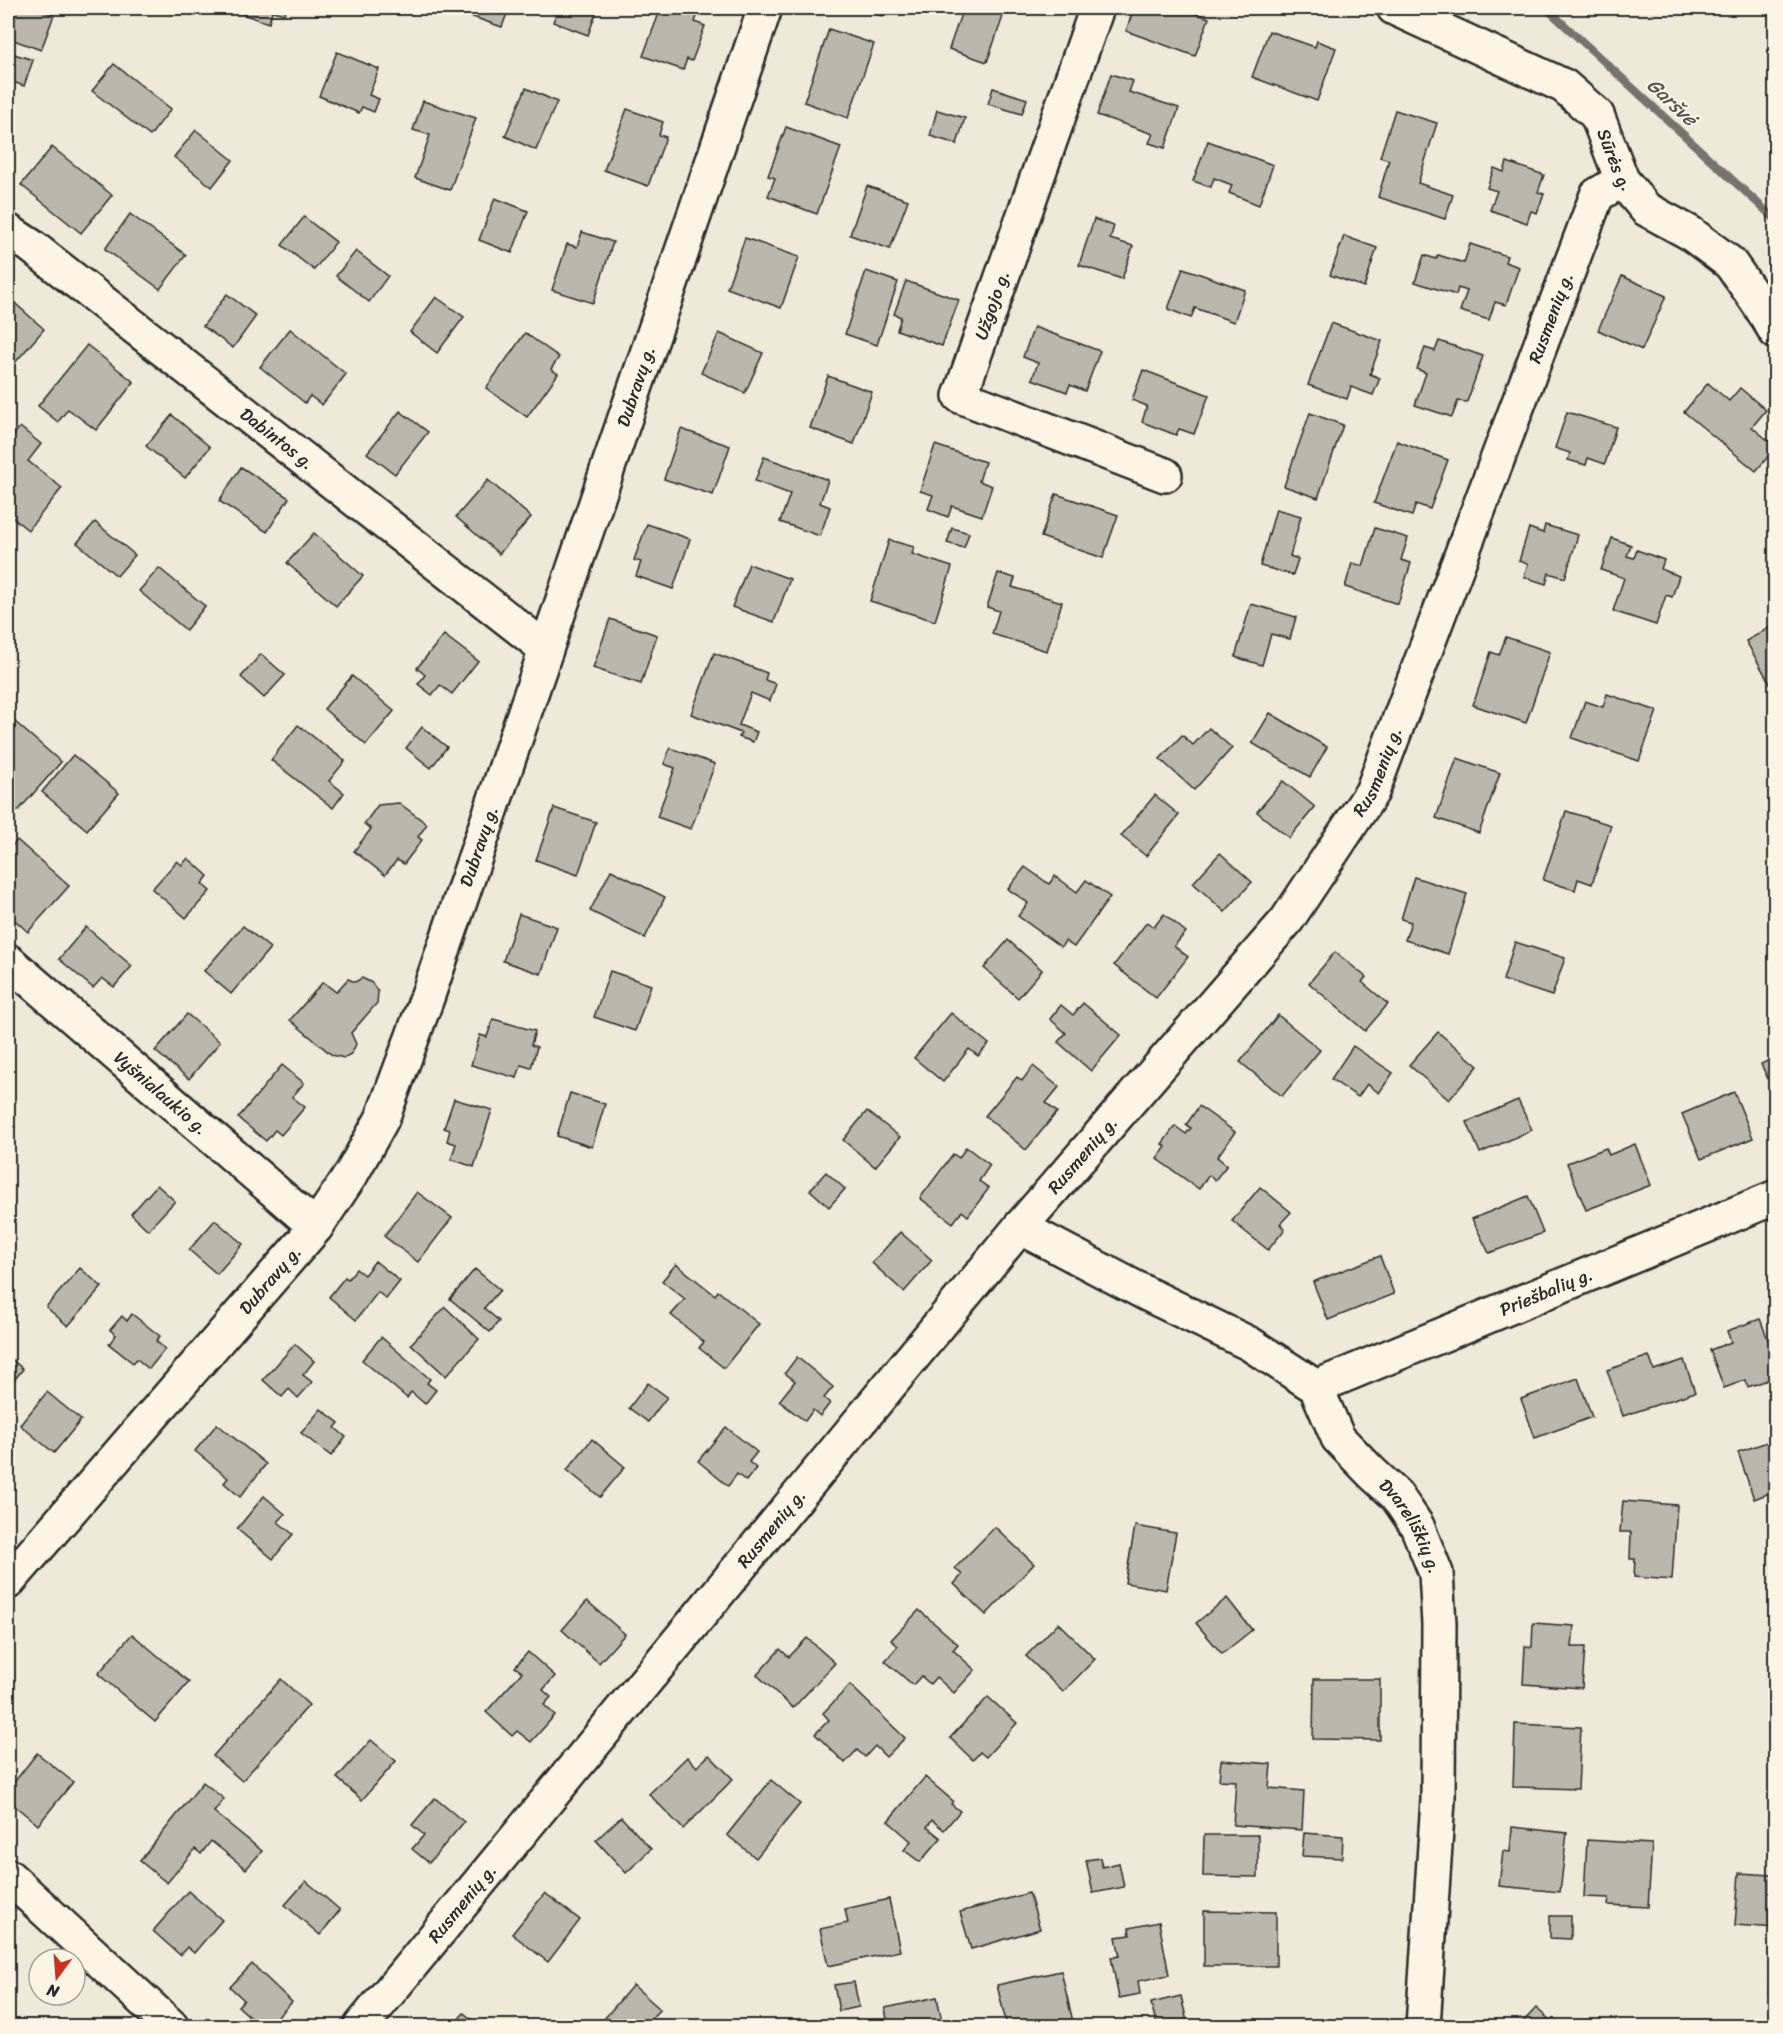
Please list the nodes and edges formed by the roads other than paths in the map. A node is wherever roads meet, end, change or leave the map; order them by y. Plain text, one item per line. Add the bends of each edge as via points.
1 (765, 8) edge
2 (1097, 8) edge
3 (1394, 8) edge
4 (1622, 180) junction
5 (8, 231) edge
6 (1776, 332) edge
7 (1165, 475) dead end
8 (546, 649) junction
9 (8, 961) edge
10 (1776, 1197) edge
11 (316, 1227) junction
12 (1020, 1227) junction
13 (1316, 1387) junction
14 (8, 1582) edge
15 (8, 1876) edge
16 (171, 2026) edge
17 (361, 2026) edge
18 (1423, 2026) edge

1 - 8 street, Dubravų g.
2 - 7 street, Užgojo g. via 960,396
3 - 4 street, Sūrės g. via 1564,86 1597,115
4 - 6 street, Sūrės g. via 1646,209 1690,233 1730,263
4 - 12 street, Rusmenių g. via 1597,195 1371,792 1287,920
5 - 8 street, Dabintos g.
8 - 11 street, Dubravų g. via 382,1119
9 - 11 street, Vyšnialaukio g.
10 - 13 street, Priešbalių g.
11 - 14 street, Dubravų g.
12 - 13 street via 1250,1344
12 - 17 street, Rusmenių g.
13 - 18 street, Dvareliškių g. via 1338,1438 1396,1495 1417,1526 1436,1573 1438,1800
15 - 16 street

